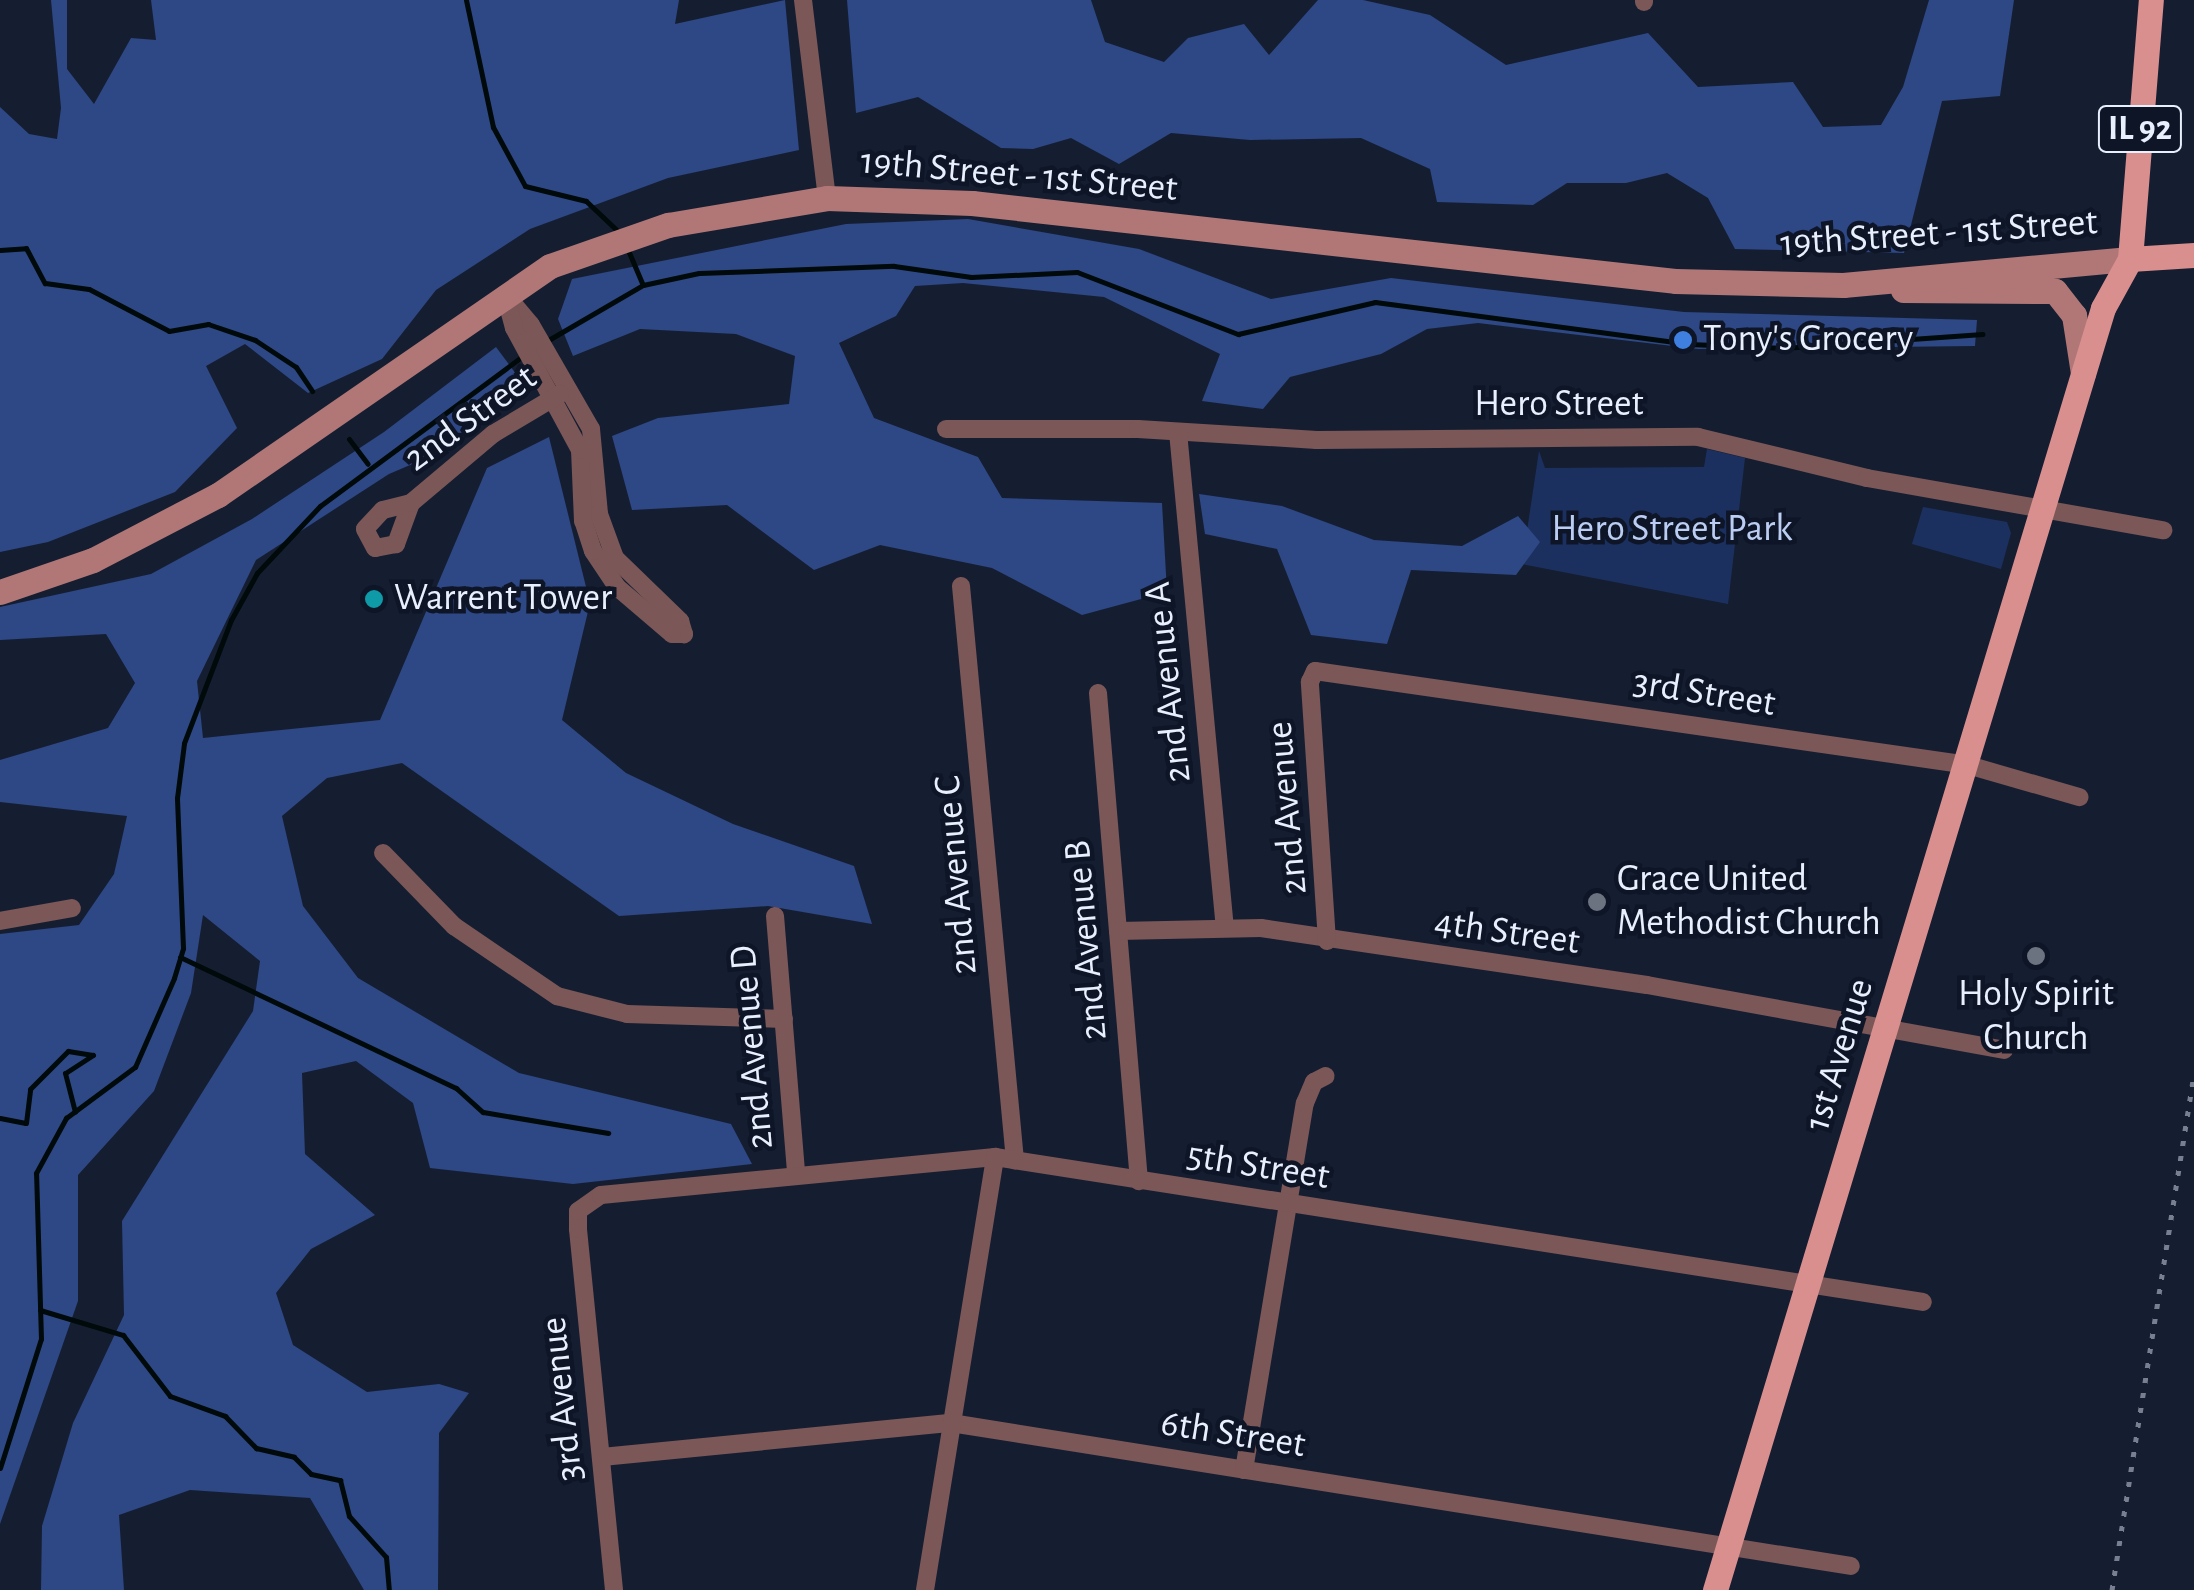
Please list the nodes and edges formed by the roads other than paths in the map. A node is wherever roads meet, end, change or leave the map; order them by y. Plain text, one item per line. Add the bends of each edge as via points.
1 (803, 0) edge
2 (2151, 0) edge
3 (827, 198) junction
4 (2194, 255) edge
5 (2130, 258) junction
6 (1843, 286) junction
7 (505, 294) junction
8 (2083, 372) junction
9 (560, 394) junction
10 (946, 429) dead end
11 (1178, 432) junction
12 (412, 502) dead end
13 (2044, 508) junction
14 (2163, 530) dead end
15 (961, 586) dead end
16 (0, 592) edge
17 (1316, 671) joint
18 (1098, 693) dead end
19 (1968, 765) junction
20 (2079, 797) dead end
21 (383, 852) dead end
22 (72, 908) dead end
23 (775, 916) dead end
24 (0, 921) edge
25 (1226, 926) junction
26 (1118, 931) junction
27 (1328, 941) junction
28 (784, 1020) junction
29 (1888, 1028) junction
30 (2004, 1050) dead end
31 (1326, 1076) dead end
32 (995, 1157) junction
33 (1015, 1160) junction
34 (796, 1174) junction
35 (1139, 1181) junction
36 (584, 1204) joint
37 (1290, 1206) junction
38 (1810, 1284) junction
39 (1923, 1302) dead end
40 (952, 1423) junction
41 (602, 1457) junction
42 (1244, 1470) junction
43 (1730, 1544) junction
44 (1851, 1566) dead end
45 (614, 1590) edge
46 (925, 1590) edge
47 (1716, 1590) edge

1 - 3 street
2 - 5 main road, IL 92
3 - 6 main road, 19th Street - 1st Street via 972,203 1552,272
3 - 7 main road, 19th Street - 1st Street via 654,230 550,266
4 - 5 main road
5 - 6 main road, 19th Street - 1st Street
5 - 8 main road, 1st Avenue via 2103,308
6 - 8 main road via 2047,288 2074,315
7 - 9 street
7 - 16 main road, 19th Street - 1st Street via 218,495 93,560
8 - 13 main road, 1st Avenue
9 - 9 street via 580,450 583,521 598,560 617,587 672,634 684,634 680,621 631,578 608,543 591,429
9 - 12 street, 2nd Street via 492,434
10 - 11 street, Hero Street
11 - 13 street, Hero Street via 1317,440 1698,437 1868,478
11 - 25 street, 2nd Avenue A
13 - 14 street, Hero Street
13 - 19 main road, 1st Avenue
15 - 33 street, 2nd Avenue C
17 - 19 street, 3rd Street
17 - 27 street, 2nd Avenue via 1310,682
18 - 26 street, 2nd Avenue B
19 - 20 street, 3rd Street
19 - 29 main road, 1st Avenue
21 - 28 street via 454,926 557,996 627,1014
22 - 24 street
23 - 28 street, 2nd Avenue D
25 - 26 street, 4th Street
25 - 27 street, 4th Street
26 - 35 street, 2nd Avenue B
27 - 29 street, 4th Street
28 - 34 street, 2nd Avenue D
29 - 30 street, 4th Street
29 - 38 main road, 1st Avenue
31 - 37 street via 1314,1082 1305,1103
32 - 33 street, 5th Street
32 - 34 street, 5th Street
32 - 40 street
33 - 35 street, 5th Street
34 - 36 street, 5th Street via 601,1195
35 - 37 street, 5th Street
36 - 41 street, 3rd Avenue via 578,1229
37 - 38 street, 5th Street
37 - 42 street
38 - 39 street, 5th Street
38 - 43 main road, 1st Avenue
40 - 41 street, 6th Street
40 - 42 street, 6th Street
40 - 46 street
41 - 45 street, 3rd Avenue
42 - 43 street, 6th Street
43 - 44 street, 6th Street
43 - 47 main road, 1st Avenue

